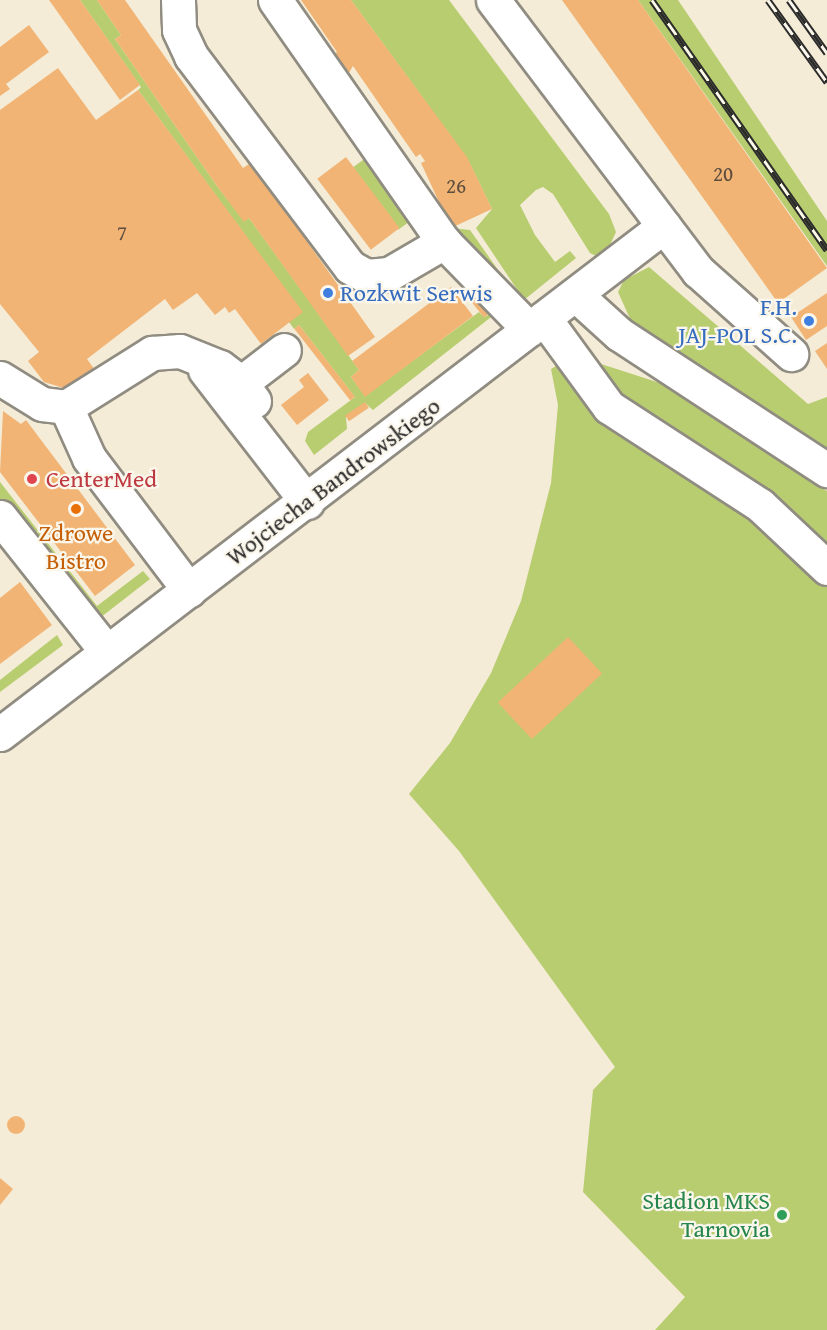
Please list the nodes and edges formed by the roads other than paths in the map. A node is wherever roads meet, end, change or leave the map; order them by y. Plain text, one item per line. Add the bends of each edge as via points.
1 (178, 0) edge
2 (275, 0) edge
3 (493, 0) edge
4 (664, 226) junction
5 (444, 242) junction
6 (576, 295) junction
7 (537, 324) junction
8 (284, 350) dead end
9 (180, 351) junction
10 (790, 354) dead end
11 (0, 378) edge
12 (241, 383) junction
13 (66, 407) junction
14 (827, 470) edge
15 (315, 496) junction
16 (0, 517) edge
17 (827, 568) edge
18 (189, 590) junction
19 (107, 652) junction
20 (0, 734) edge

1 - 5 street via 179,30 191,56 350,267 366,276 389,273
2 - 5 street
3 - 4 street
4 - 6 street, Wojciecha Bandrowskiego
4 - 10 street via 698,270
5 - 7 street
6 - 7 street, Wojciecha Bandrowskiego
6 - 14 street via 619,334
7 - 15 street, Wojciecha Bandrowskiego
7 - 17 street via 609,407 760,505
8 - 12 street
9 - 12 street via 212,363
9 - 13 street via 144,357
9 - 15 street via 208,374
11 - 13 street via 42,404
12 - 15 street
13 - 18 street via 89,458
15 - 18 street, Wojciecha Bandrowskiego
16 - 19 street
18 - 19 street, Wojciecha Bandrowskiego
19 - 20 street, Wojciecha Bandrowskiego

